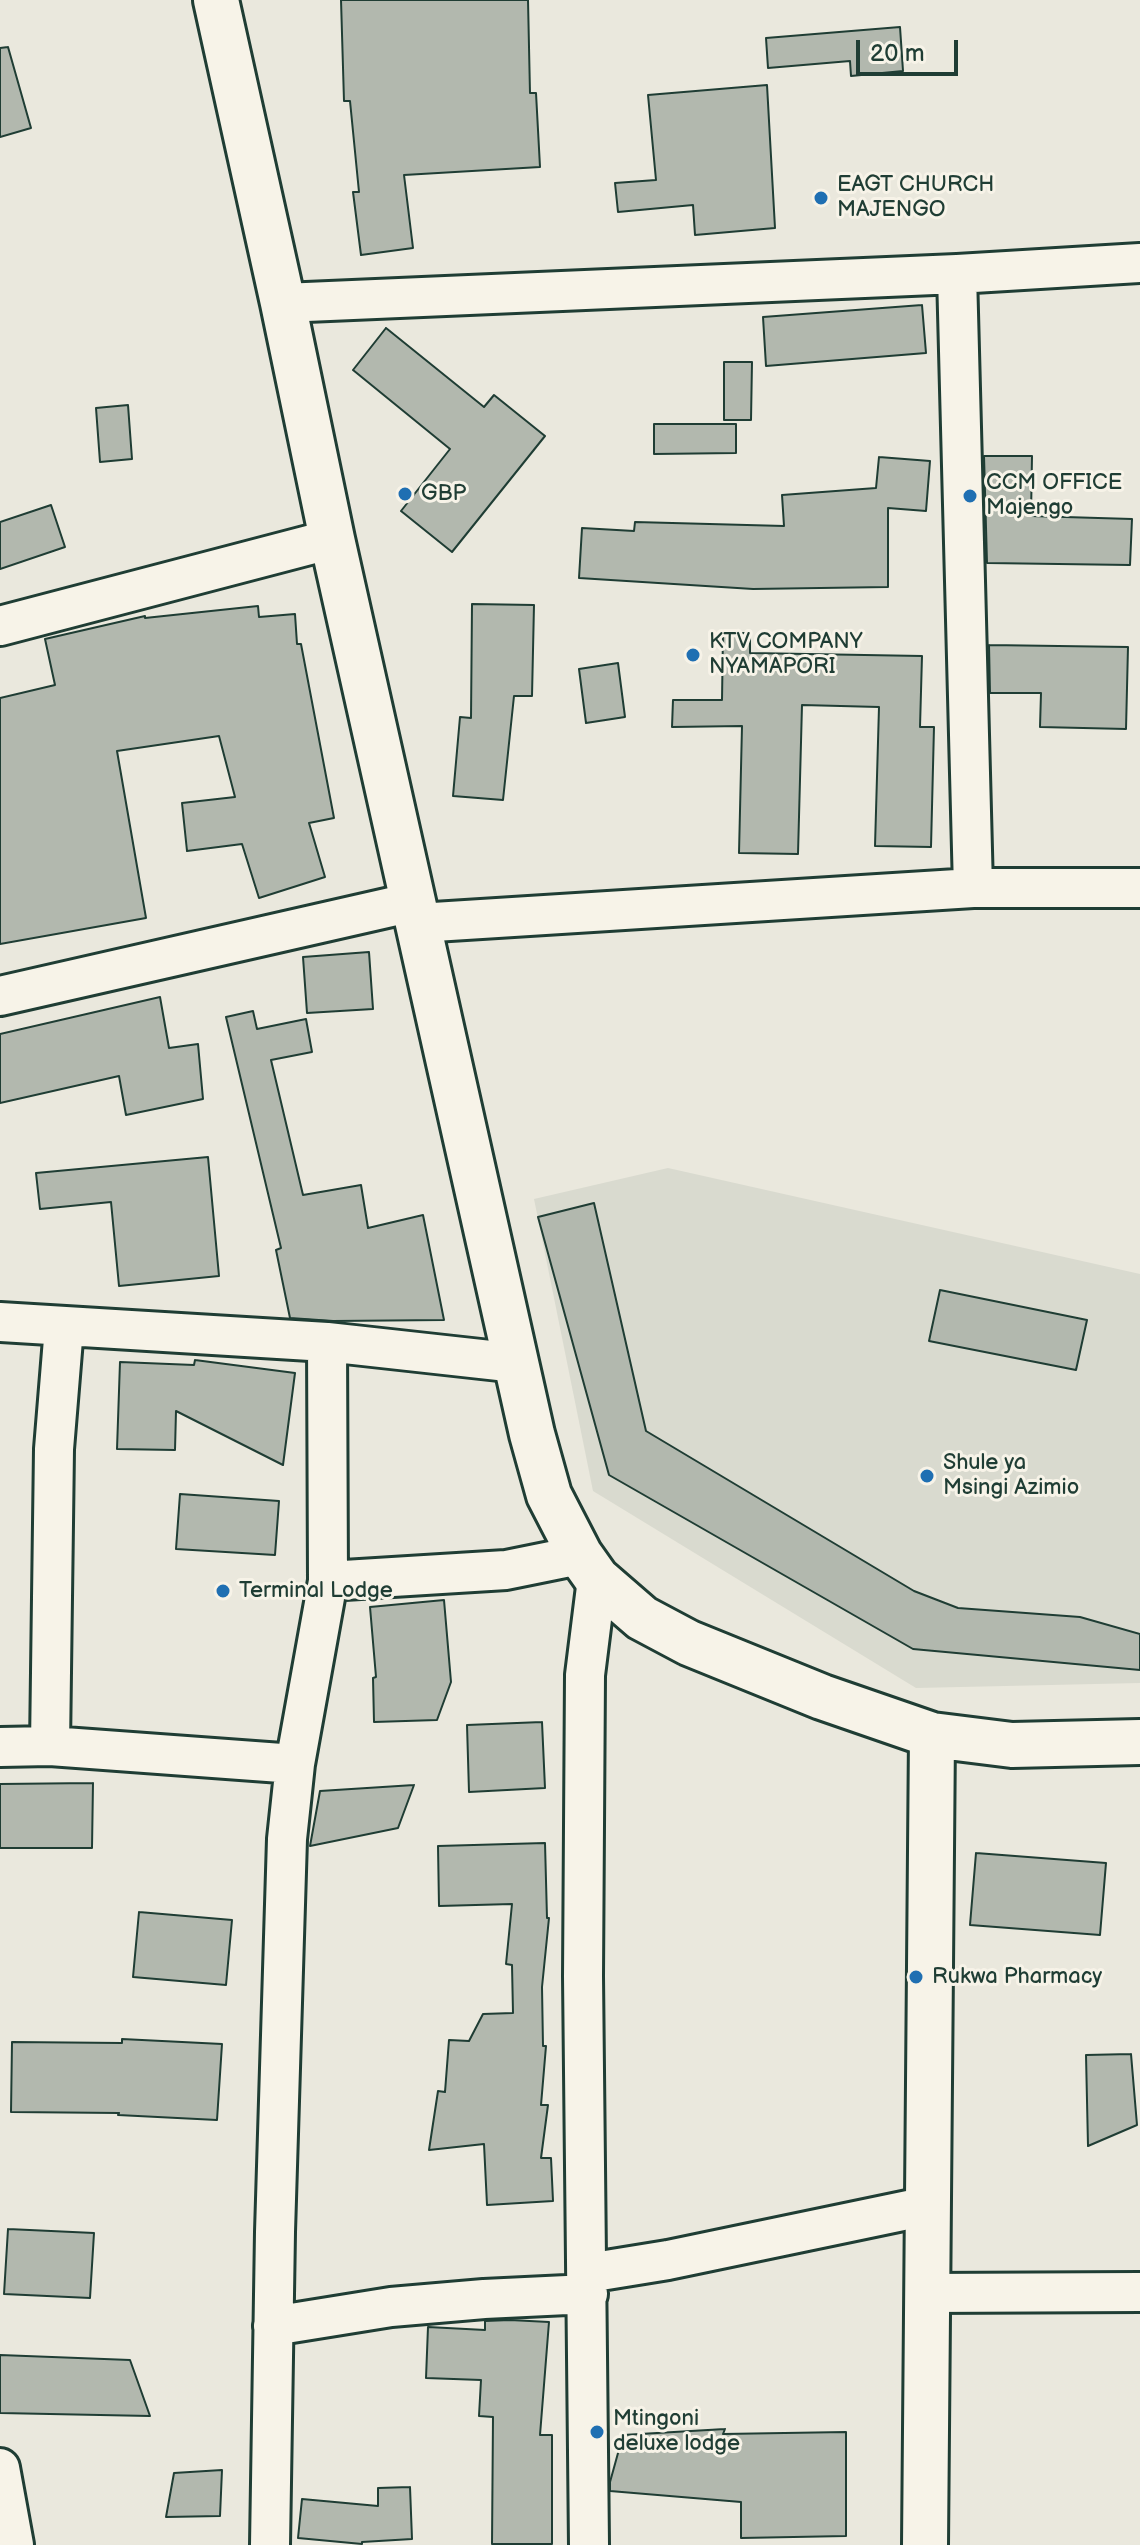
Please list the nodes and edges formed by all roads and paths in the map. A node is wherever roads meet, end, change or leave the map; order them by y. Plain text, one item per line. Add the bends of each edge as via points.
1 (216, 0) edge
2 (1140, 263) edge
3 (957, 274) junction
4 (283, 303) junction
5 (332, 539) junction
6 (0, 626) edge
7 (973, 888) junction
8 (1140, 888) edge
9 (416, 913) junction
10 (0, 996) edge
11 (0, 1322) edge
12 (64, 1327) junction
13 (327, 1342) junction
14 (517, 1363) junction
15 (589, 1567) junction
16 (328, 1581) junction
17 (932, 1735) junction
18 (1140, 1742) edge
19 (50, 1746) junction
20 (0, 1747) edge
21 (295, 1764) junction
22 (927, 2206) junction
23 (588, 2284) junction
24 (1140, 2292) edge
25 (926, 2293) junction
26 (273, 2326) junction
27 (0, 2468) edge
28 (14, 2545) edge
29 (270, 2545) edge
30 (589, 2545) edge
31 (925, 2545) edge

1 - 4 street
2 - 3 street
3 - 4 street
3 - 7 street
4 - 5 street
5 - 6 street
5 - 9 street
7 - 8 street
7 - 9 street
9 - 10 street
9 - 14 street
11 - 12 street
12 - 13 street
12 - 19 street via 54,1449
13 - 14 street
13 - 16 street
14 - 15 street via 549,1495
15 - 16 street
15 - 17 street via 642,1618 689,1643
15 - 23 street via 583,1976
16 - 21 street
17 - 18 street via 1012,1745
17 - 22 street
19 - 20 street
19 - 21 street
21 - 26 street via 287,1839
22 - 23 street via 668,2260
22 - 25 street
23 - 26 street
23 - 30 street
24 - 25 street
25 - 31 street
26 - 29 street
27 - 28 street

